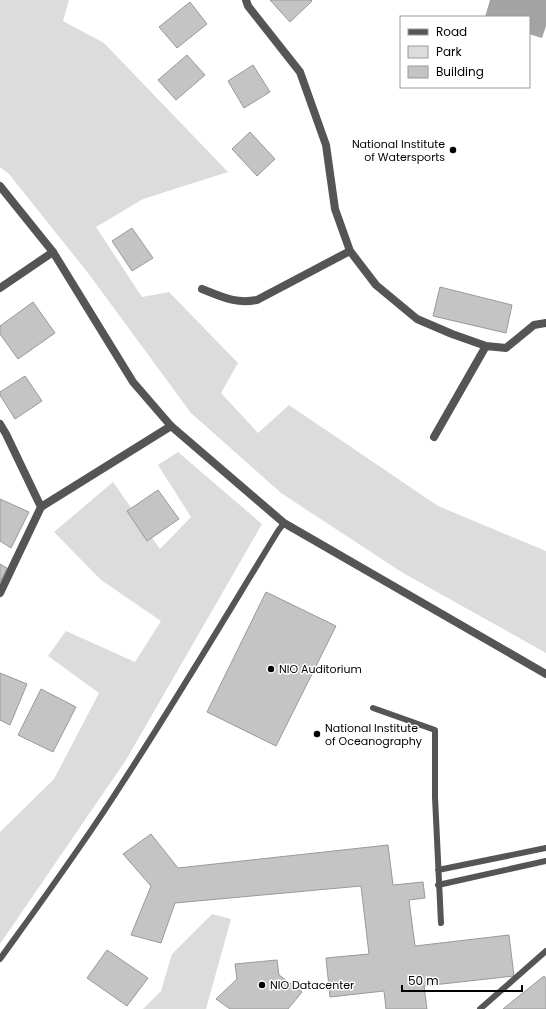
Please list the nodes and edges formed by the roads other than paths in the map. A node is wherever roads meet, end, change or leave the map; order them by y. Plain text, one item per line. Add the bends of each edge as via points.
1 (246, 0) edge
2 (0, 186) edge
3 (350, 251) junction
4 (53, 252) junction
5 (0, 288) edge
6 (202, 289) dead end
7 (546, 323) edge
8 (486, 346) junction
9 (0, 424) edge
10 (171, 426) junction
11 (3, 434) edge
12 (434, 437) dead end
13 (41, 507) junction
14 (284, 523) junction
15 (0, 593) edge
16 (546, 674) edge
17 (373, 708) dead end
18 (546, 848) edge
19 (546, 861) edge
20 (438, 870) junction
21 (438, 885) junction
22 (441, 923) dead end
23 (546, 950) edge
24 (0, 959) edge
25 (480, 1009) edge

1 - 3 street via 300,72 326,145 335,209
2 - 4 street
3 - 6 street via 257,300 245,302 227,299
3 - 8 street via 376,285 417,319
4 - 5 street
4 - 10 street via 133,382
7 - 8 street via 534,325 506,348
8 - 12 street
9 - 11 street
10 - 13 street
10 - 14 street
11 - 13 street
13 - 15 street
14 - 16 street
14 - 24 lane via 120,786
17 - 20 lane via 435,730
18 - 20 lane
19 - 21 lane
20 - 21 lane
21 - 22 lane
23 - 25 lane

